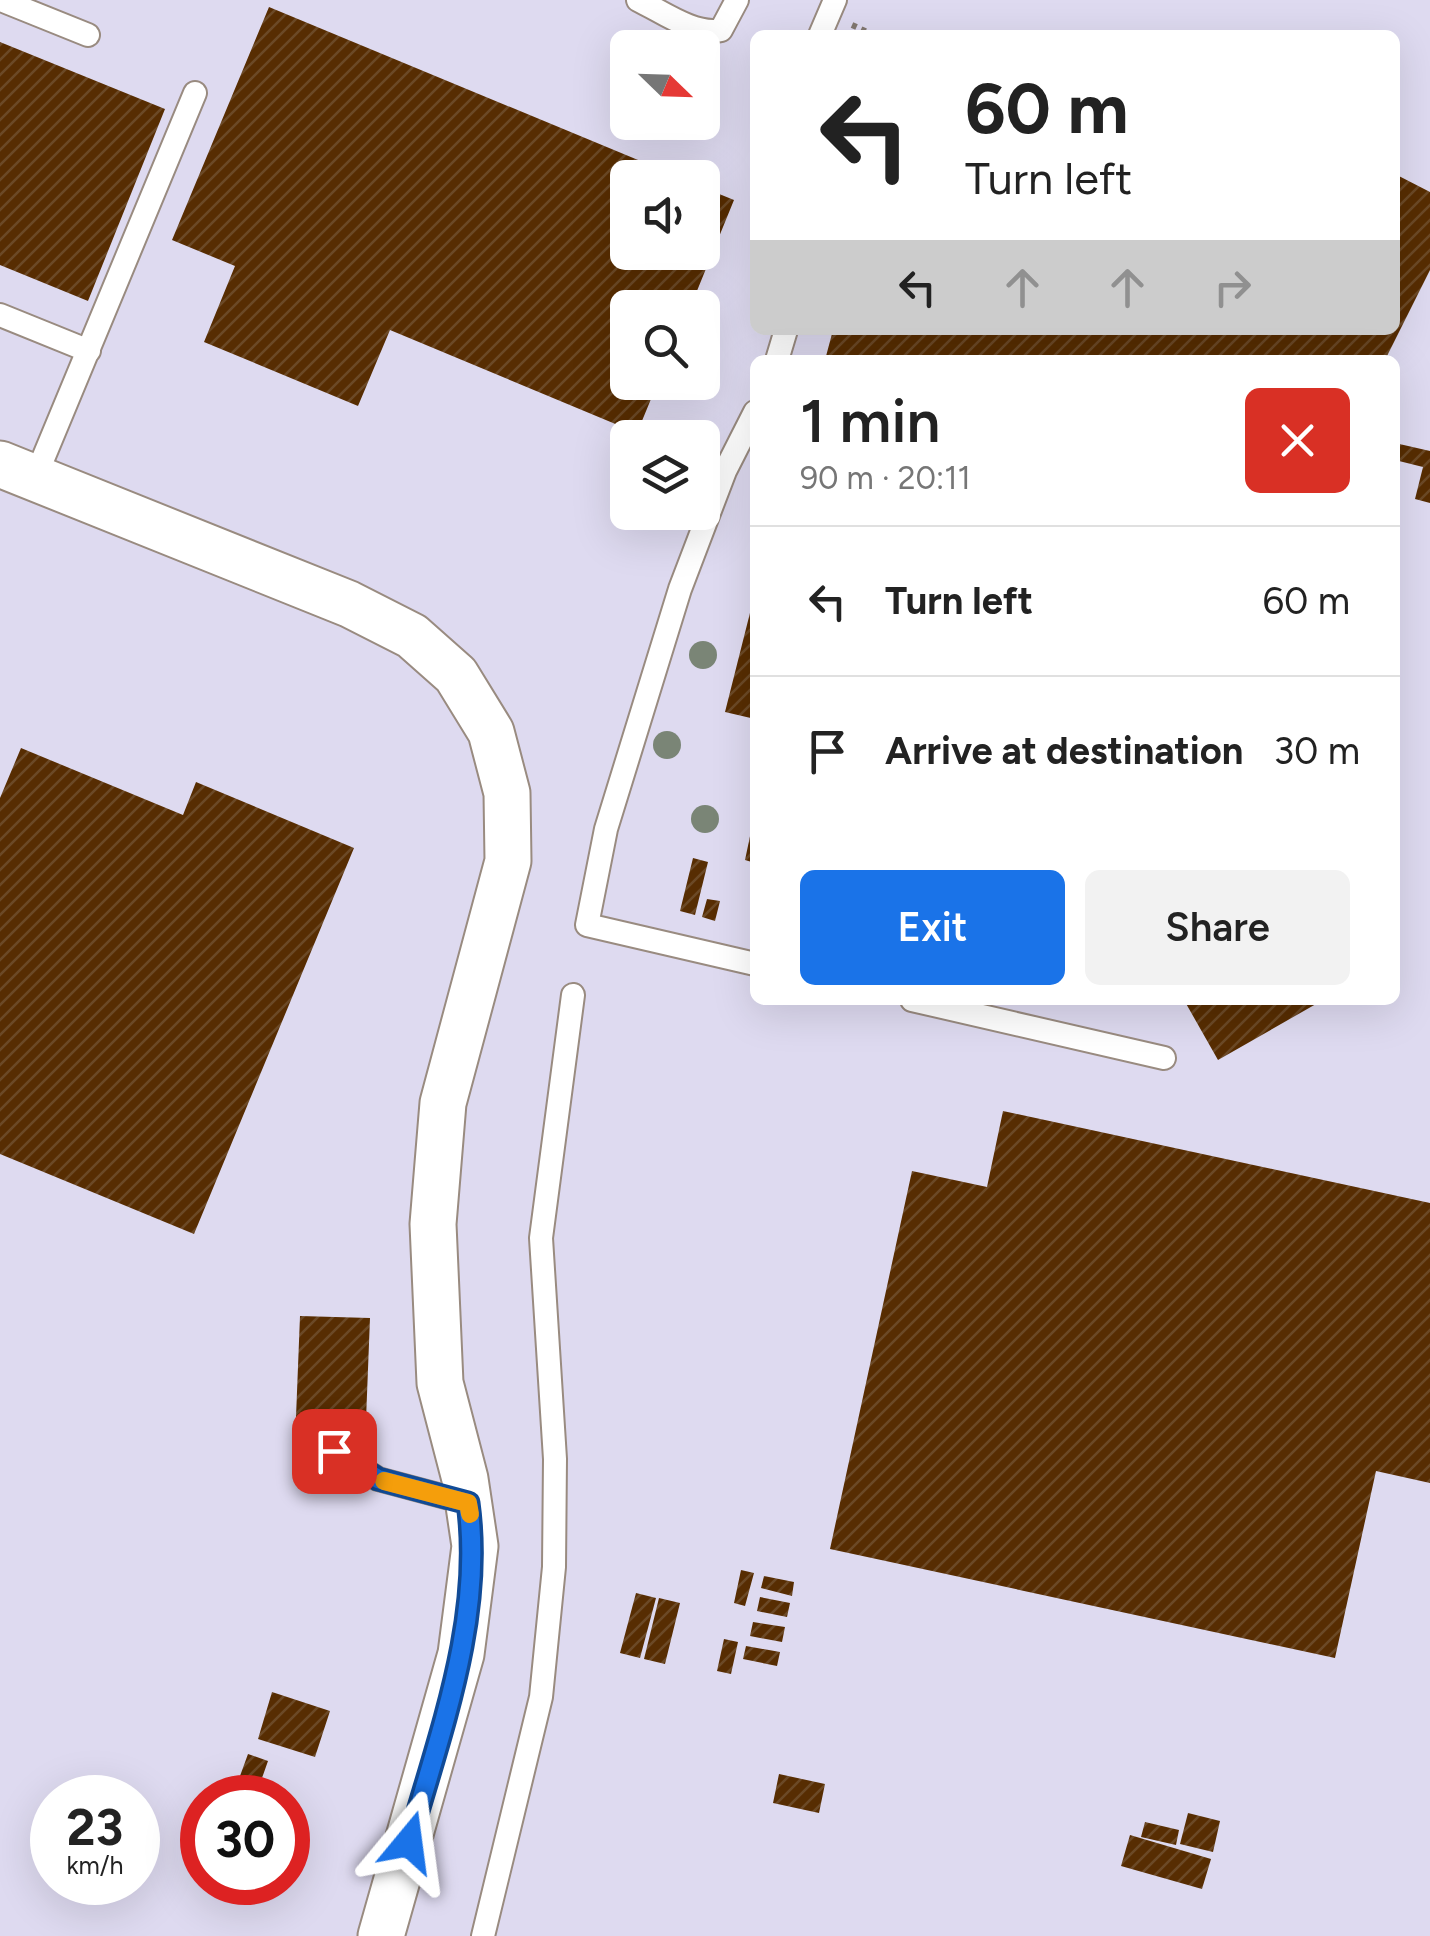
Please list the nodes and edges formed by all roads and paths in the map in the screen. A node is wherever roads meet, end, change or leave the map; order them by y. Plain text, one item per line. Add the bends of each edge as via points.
1 (1, 0) edge
2 (638, 0) edge
3 (737, 0) edge
4 (835, 0) edge
5 (822, 30) edge
6 (88, 35) dead end
7 (196, 93) dead end
8 (0, 315) edge
9 (89, 351) junction
10 (750, 422) edge
11 (18, 471) edge
12 (750, 963) edge
13 (573, 995) dead end
14 (934, 1005) edge
15 (1164, 1058) dead end
16 (334, 1451) dead end
17 (468, 1503) junction
18 (381, 1936) edge
19 (483, 1936) edge

1 - 6 lane
2 - 3 lane via 713,32 721,30
4 - 5 lane
7 - 9 lane
8 - 9 lane
9 - 11 lane
10 - 12 lane via 680,589 606,829 586,925
11 - 17 street via 349,604 412,636 456,676 491,732 507,793 508,861 443,1103 433,1224 440,1383
13 - 19 lane via 541,1238 555,1459 547,1642 541,1697
14 - 15 lane
16 - 17 lane via 378,1479
17 - 18 street via 474,1546 462,1654

